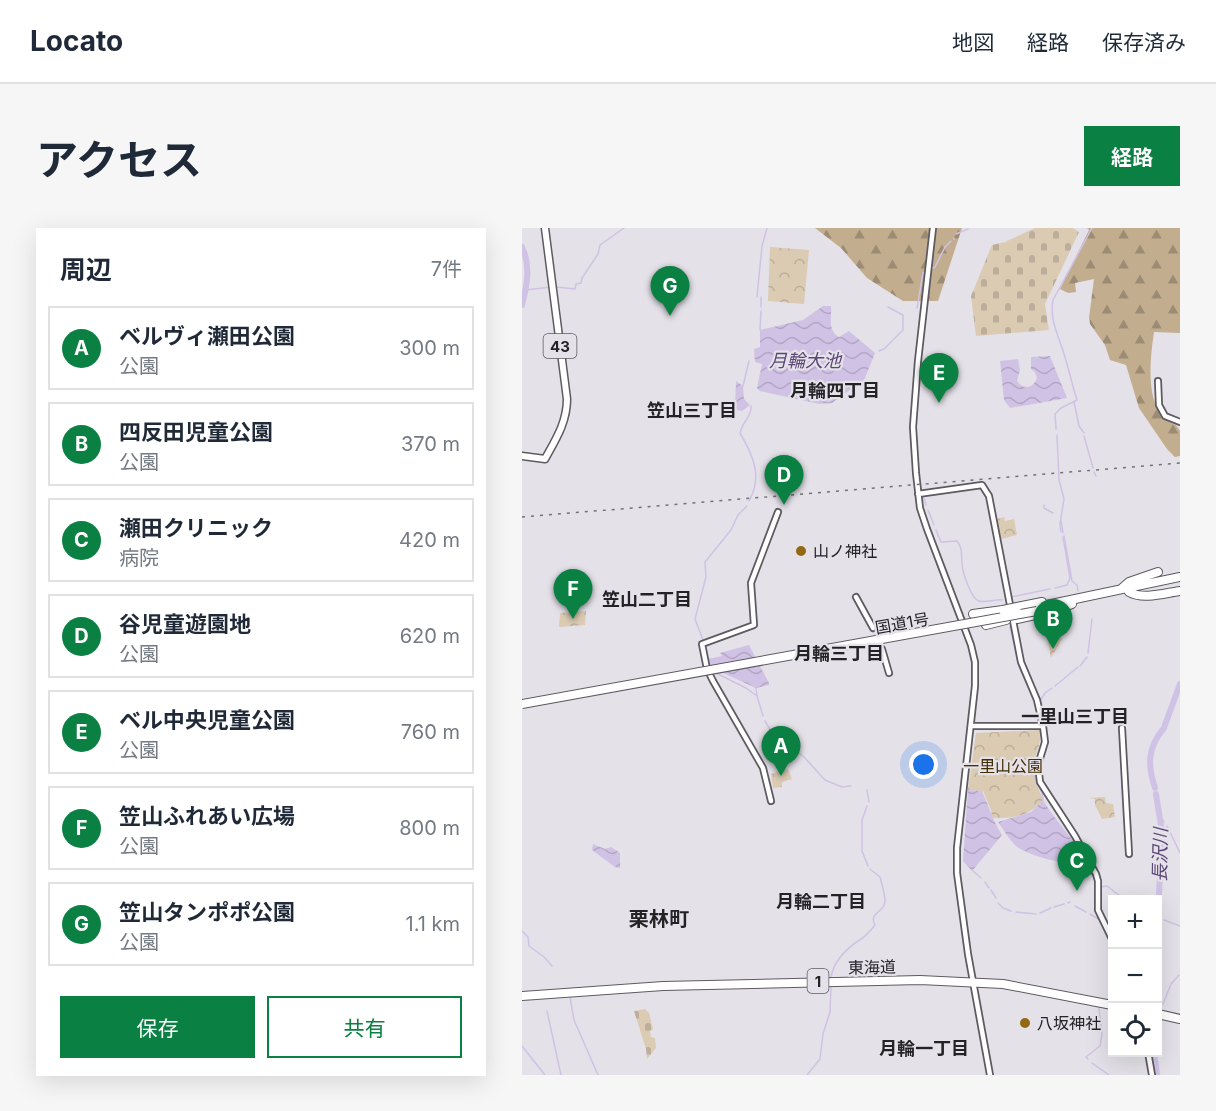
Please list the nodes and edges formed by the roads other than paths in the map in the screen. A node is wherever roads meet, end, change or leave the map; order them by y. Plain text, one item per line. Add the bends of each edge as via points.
1 (545, 228) edge
2 (933, 228) edge
3 (1158, 381) dead end
4 (1180, 422) edge
5 (522, 456) edge
6 (918, 494) junction
7 (778, 512) dead end
8 (1158, 572) dead end
9 (1180, 579) edge
10 (1120, 590) junction
11 (1134, 590) junction
12 (1180, 591) edge
13 (856, 597) dead end
14 (1054, 605) junction
15 (1037, 609) junction
16 (973, 614) dead end
17 (986, 624) dead end
18 (873, 628) tunnel mouth
19 (882, 649) tunnel mouth
20 (889, 673) dead end
21 (522, 699) edge
22 (522, 704) edge
23 (971, 726) junction
24 (1043, 726) junction
25 (1122, 728) dead end
26 (771, 801) dead end
27 (1129, 854) dead end
28 (1108, 929) edge
29 (973, 981) junction
30 (522, 996) edge
31 (1108, 1004) edge
32 (1162, 1015) edge
33 (1180, 1019) edge
34 (1149, 1057) edge
35 (990, 1075) edge
36 (1152, 1075) edge

1 - 5 main road, 43 via 567,412 545,459
2 - 6 street via 913,427
3 - 4 street via 1159,405 1165,416
6 - 23 street via 975,662
6 - 24 street via 982,485 989,496 1021,662
7 - 26 street via 751,583 754,625 702,644 707,669 763,768
8 - 10 highway via 1129,582
9 - 11 highway, 国道1号
10 - 11 highway, 国道1号
10 - 14 highway, 国道1号
11 - 12 highway via 1135,595
11 - 14 highway, 国道1号
13 - 18 street
14 - 15 highway, 国道1号
14 - 16 highway, bridge
14 - 17 highway, bridge via 1017,619
15 - 21 highway, 国道1号, bridge
15 - 22 highway, 国道1号, bridge
19 - 20 street
23 - 24 street
23 - 29 street via 957,862
24 - 28 street via 1040,782 1096,874 1098,910
25 - 27 street
29 - 30 highway, 東海道 / 1 via 800,981
29 - 31 highway, 東海道 / 1
29 - 35 street
32 - 33 highway
34 - 36 street

